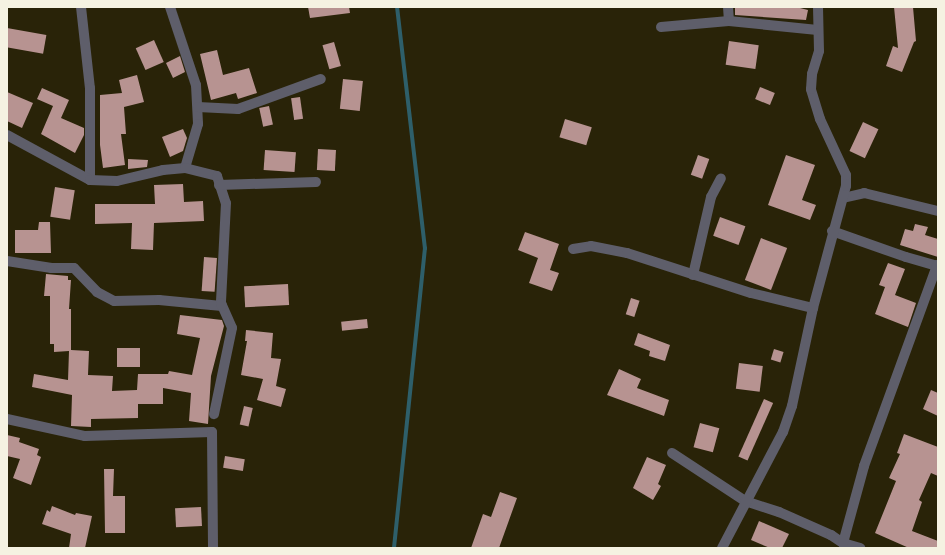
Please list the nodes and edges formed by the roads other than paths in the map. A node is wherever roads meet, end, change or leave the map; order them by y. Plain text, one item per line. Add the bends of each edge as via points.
1 (81, 7) edge
2 (170, 7) edge
3 (728, 7) edge
4 (818, 7) edge
5 (729, 21) junction
6 (661, 27) dead end
7 (818, 30) junction
8 (321, 79) dead end
9 (198, 107) junction
10 (7, 135) edge
11 (185, 168) junction
12 (721, 178) dead end
13 (90, 180) junction
14 (316, 182) dead end
15 (219, 185) junction
16 (843, 198) junction
17 (938, 211) edge
18 (832, 232) junction
19 (573, 249) dead end
20 (7, 261) edge
21 (938, 265) edge
22 (693, 275) junction
23 (221, 303) junction
24 (814, 308) junction
25 (214, 414) dead end
26 (7, 419) edge
27 (672, 453) dead end
28 (745, 501) junction
29 (843, 543) junction
30 (213, 548) edge
31 (722, 548) edge
32 (860, 548) edge

1 - 13 street via 90,88
2 - 9 street via 196,85
3 - 5 street
4 - 7 street
5 - 6 street
5 - 7 street
7 - 16 street via 819,51 812,74 812,89 820,119 846,175
8 - 9 street via 238,109
9 - 11 street via 194,144
10 - 13 street
11 - 13 street via 163,170 117,181
11 - 15 street via 217,176
12 - 22 street via 711,197
14 - 15 street
15 - 23 street via 226,203
16 - 17 street via 864,193
16 - 18 street
18 - 21 street
18 - 24 street
19 - 22 street via 591,246 627,253
20 - 23 street via 51,268 74,268 97,292 114,301 159,300 222,306
21 - 29 street via 864,466
22 - 24 street via 751,293
23 - 25 street via 232,328
24 - 28 street via 792,406 780,439
26 - 30 street via 85,436 212,432
27 - 28 street
28 - 29 street via 779,512
28 - 31 street
29 - 32 street

